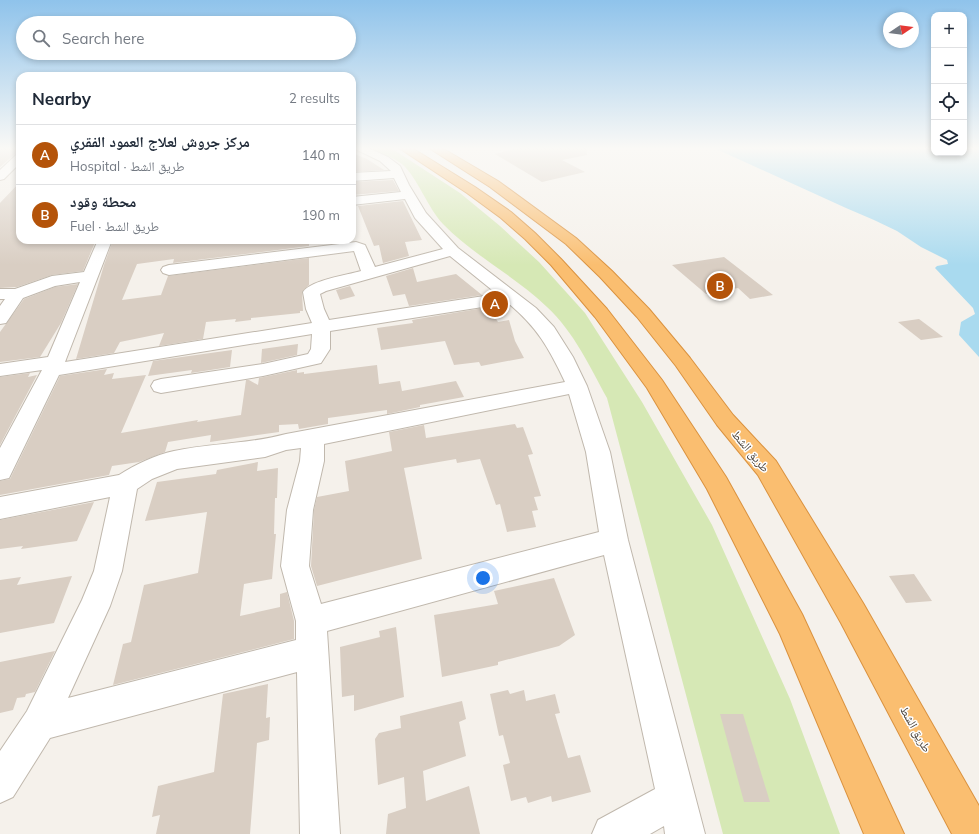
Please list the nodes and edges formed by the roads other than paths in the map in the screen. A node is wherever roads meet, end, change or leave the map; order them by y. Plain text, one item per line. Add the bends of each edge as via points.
1 (404, 187) edge
2 (466, 187) edge
3 (498, 187) edge
4 (408, 195) junction
5 (356, 201) edge
6 (103, 244) edge
7 (453, 251) junction
8 (169, 270) dead end
9 (370, 273) junction
10 (91, 276) junction
11 (0, 294) edge
12 (17, 294) junction
13 (511, 297) junction
14 (0, 319) edge
15 (322, 327) junction
16 (54, 366) junction
17 (0, 370) edge
18 (161, 386) dead end
19 (577, 386) junction
20 (313, 438) junction
21 (0, 471) edge
22 (126, 484) junction
23 (0, 508) edge
24 (614, 540) junction
25 (312, 636) junction
26 (39, 723) junction
27 (0, 784) edge
28 (676, 798) junction
29 (320, 834) edge
30 (612, 834) edge
31 (685, 834) edge
32 (884, 834) edge
33 (973, 834) edge

1 - 4 street
2 - 32 highway via 506,215 556,262 601,313 655,385 717,484 791,624
3 - 33 highway, طريق الشط via 571,241 606,274 643,313 725,420 767,468 852,612
4 - 5 street
4 - 7 street via 420,215
6 - 10 street
7 - 9 street
7 - 13 street
8 - 9 street via 356,246 360,248
9 - 15 street via 320,287 311,292
10 - 12 street via 52,281
10 - 16 street
11 - 12 street
12 - 14 street
13 - 15 street
13 - 19 street via 530,312 546,331 563,357
15 - 16 street
15 - 18 street via 320,351 314,359
16 - 17 street
16 - 21 street
19 - 20 street
19 - 24 street via 598,452
20 - 22 street via 265,448 174,460 143,472
20 - 25 street via 312,460 300,510 295,566
22 - 23 street
22 - 26 street via 108,571 95,606
24 - 25 street
24 - 28 street
25 - 26 street
25 - 29 street
26 - 27 street
28 - 30 street
28 - 31 street

